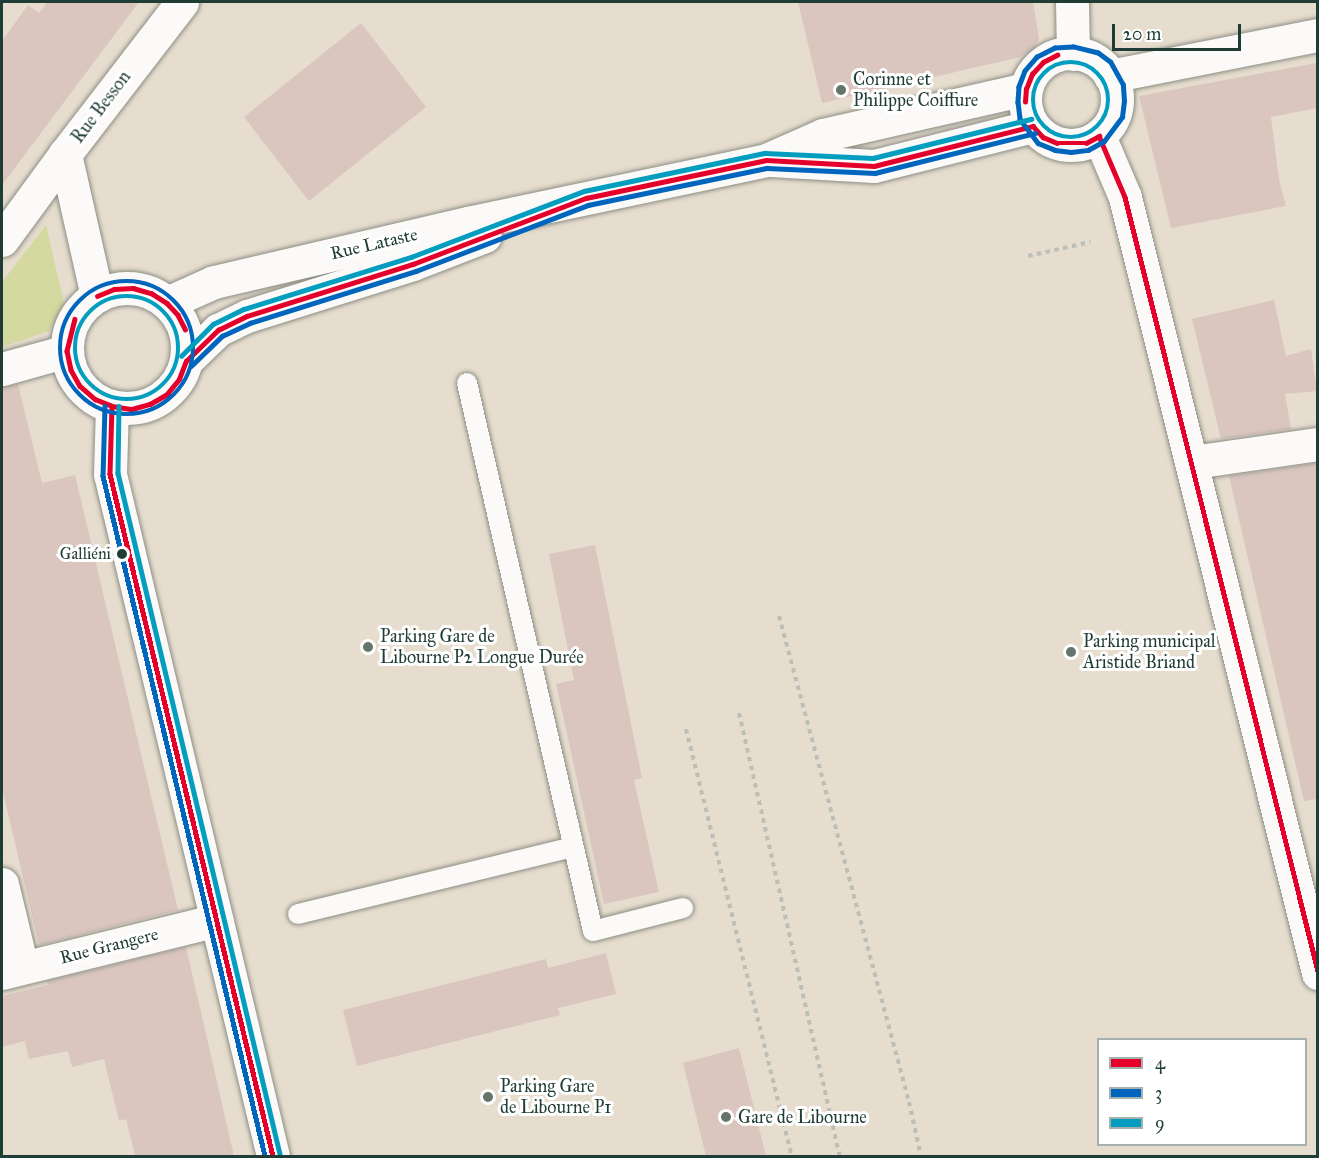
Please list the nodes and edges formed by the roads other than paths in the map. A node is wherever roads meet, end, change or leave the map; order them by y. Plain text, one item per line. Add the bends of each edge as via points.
1 (182, 2) edge
2 (1072, 2) edge
3 (1317, 35) edge
4 (1073, 54) junction
5 (1110, 76) junction
6 (1026, 89) junction
7 (1033, 126) junction
8 (1099, 136) junction
9 (65, 154) junction
10 (766, 160) junction
11 (586, 198) junction
12 (2, 240) edge
13 (97, 296) junction
14 (167, 303) junction
15 (67, 351) junction
16 (186, 362) junction
17 (2, 369) edge
18 (467, 383) dead end
19 (112, 406) junction
20 (1317, 444) edge
21 (1193, 462) junction
22 (573, 847) junction
23 (2, 884) edge
24 (683, 908) dead end
25 (297, 914) dead end
26 (217, 920) junction
27 (12, 970) edge
28 (1317, 973) edge
29 (273, 1156) edge

1 - 9 main road, Rue Besson
2 - 4 main road
3 - 5 main road
4 - 5 main road via 1095,60
4 - 6 main road via 1057,55 1043,62
5 - 8 main road via 1116,88 1116,108
6 - 7 main road via 1026,108
6 - 10 main road, Rue Lataste via 822,135
7 - 8 main road via 1043,137 1064,144 1086,143
7 - 10 main road, Rue Lataste via 874,166
8 - 21 main road via 1125,197
9 - 12 main road
9 - 13 main road, Rue Besson
10 - 11 main road, Rue Lataste
11 - 14 main road, Rue Lataste via 214,282
11 - 16 main road, Rue Lataste via 413,264 247,316 218,330
13 - 14 main road via 114,289 133,288 152,293
13 - 15 main road via 75,320
14 - 16 main road via 185,329
15 - 17 main road
15 - 19 main road via 80,386 95,399
16 - 19 main road via 179,380 167,394 132,409
18 - 22 lane
19 - 26 main road via 110,474
20 - 21 main road
21 - 28 main road
22 - 24 lane via 593,931
22 - 25 lane
23 - 27 main road
26 - 27 main road, Rue Grangere
26 - 29 main road

